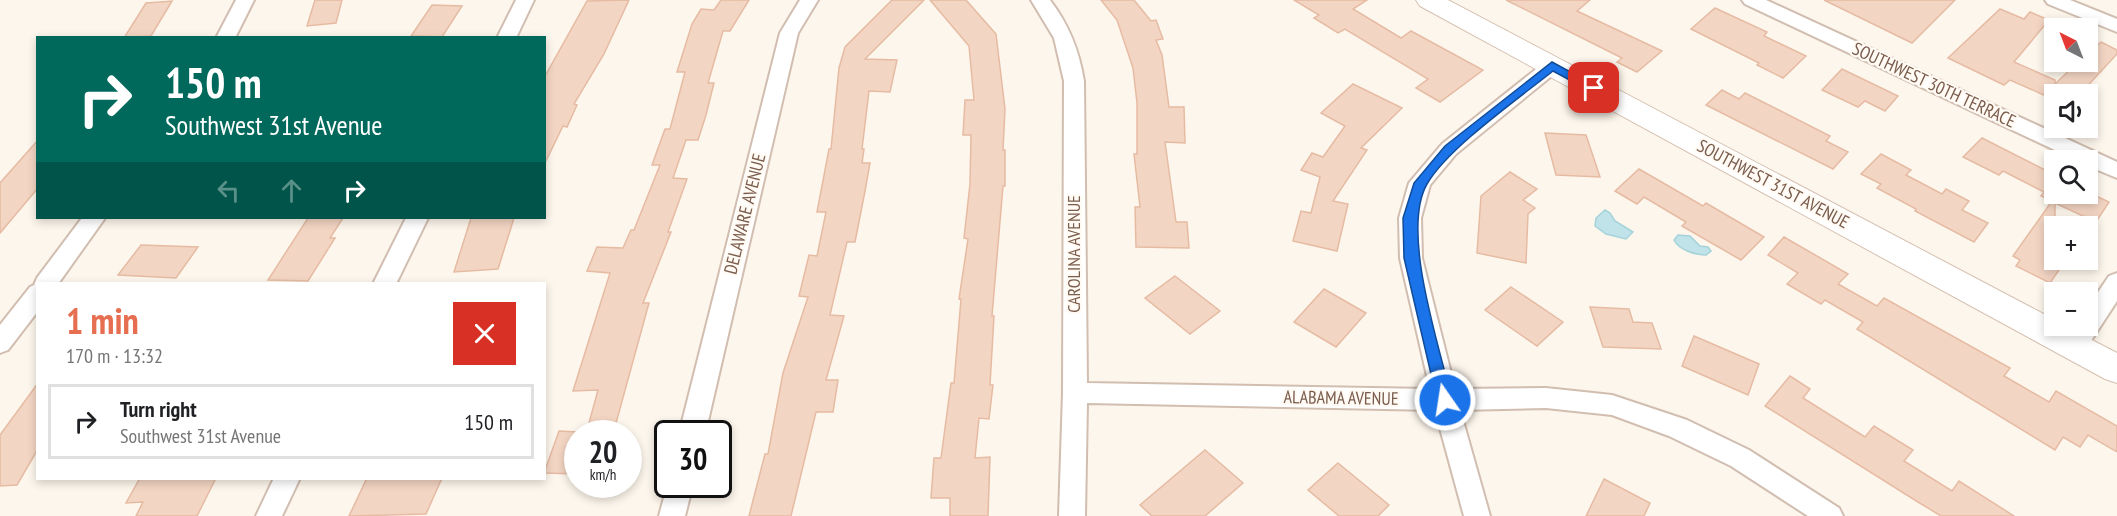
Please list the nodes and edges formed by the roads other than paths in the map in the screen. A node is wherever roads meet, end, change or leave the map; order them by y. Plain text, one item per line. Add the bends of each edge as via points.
1 (244, 0) edge
2 (525, 0) edge
3 (809, 0) edge
4 (1040, 0) edge
5 (1429, 0) edge
6 (1751, 0) edge
7 (2054, 0) edge
8 (2117, 26) edge
9 (226, 36) edge
10 (507, 36) edge
11 (1552, 66) junction
12 (2117, 171) edge
13 (93, 219) edge
14 (416, 219) edge
15 (46, 282) edge
16 (385, 282) edge
17 (2117, 282) edge
18 (36, 296) edge
19 (0, 344) edge
20 (2075, 346) junction
21 (2117, 369) edge
22 (1075, 393) junction
23 (1445, 400) junction
24 (695, 420) edge
25 (286, 480) edge
26 (676, 498) edge
27 (269, 516) edge
28 (672, 516) edge
29 (1072, 516) edge
30 (1477, 516) edge
31 (1830, 516) edge

1 - 9 street
2 - 10 street
3 - 24 street, DELAWARE AVENUE via 789,33
4 - 22 street, CAROLINA AVENUE via 1058,24 1070,51 1074,81
5 - 11 main road, SOUTHWEST 31ST AVENUE
6 - 12 street, SOUTHWEST 30TH TERRACE
7 - 8 street
11 - 20 main road, SOUTHWEST 31ST AVENUE
11 - 23 street via 1449,149 1420,183 1410,218 1411,258
13 - 15 street
14 - 16 street
17 - 20 street
18 - 19 street
20 - 21 main road, SOUTHWEST 31ST AVENUE
22 - 23 street, ALABAMA AVENUE
22 - 29 street, CAROLINA AVENUE
23 - 30 street
23 - 31 street, ALABAMA AVENUE via 1546,398 1612,405 1678,428 1740,458
25 - 27 street
26 - 28 street

